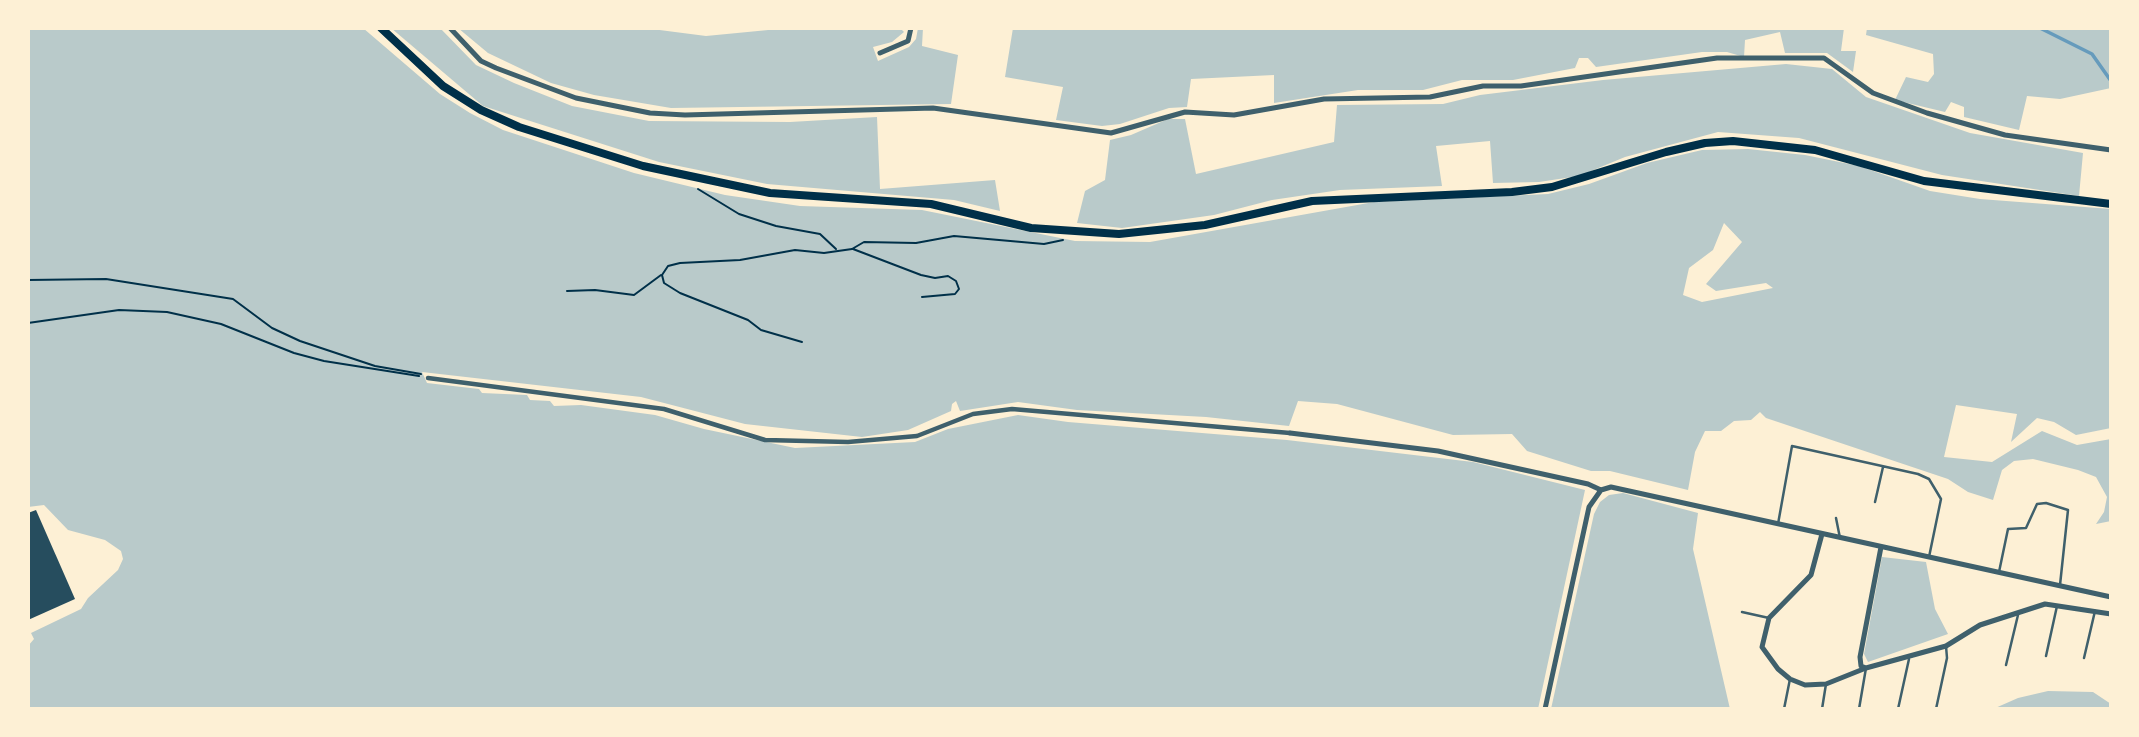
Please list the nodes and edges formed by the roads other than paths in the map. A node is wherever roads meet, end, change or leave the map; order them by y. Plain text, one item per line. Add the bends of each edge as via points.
1 (381, 28) edge
2 (450, 28) edge
3 (911, 28) edge
4 (880, 52) dead end
5 (2111, 150) edge
6 (2111, 205) edge
7 (428, 378) road end
8 (1290, 433) joint
9 (1883, 467) junction
10 (1601, 490) junction
11 (1875, 502) dead end
12 (1836, 518) dead end
13 (1779, 524) junction
14 (1822, 534) junction
15 (1840, 538) junction
16 (1881, 547) junction
17 (1929, 557) junction
18 (1999, 572) junction
19 (2060, 585) junction
20 (2111, 597) edge
21 (2057, 606) junction
22 (2095, 611) junction
23 (1742, 612) dead end
24 (2019, 612) junction
25 (2111, 614) edge
26 (1769, 618) junction
27 (1946, 646) junction
28 (2046, 656) dead end
29 (2084, 658) dead end
30 (1909, 659) junction
31 (2006, 665) dead end
32 (1867, 668) junction
33 (1790, 679) junction
34 (1826, 684) junction
35 (1545, 709) edge
36 (1784, 709) edge
37 (1822, 709) edge
38 (1859, 709) edge
39 (1898, 709) edge
40 (1936, 709) edge

1 - 6 main road via 443,86 519,127 684,176 769,193 931,204 1031,228 1119,234 1205,225 1312,201 1512,192 1552,187 1665,152 1733,141 1815,150 1924,181
2 - 5 street via 481,61 496,68 576,98 650,113 933,108 1111,133 1185,112 1234,115 1325,99 1430,97 1483,86 1521,86 1717,58 1824,58 1873,93 1927,113 2005,135
3 - 4 street via 908,41
7 - 8 street via 664,409 765,440 848,442 916,436 973,414 1012,410
8 - 10 street via 1437,451
9 - 11 lane
9 - 13 lane via 1792,446
9 - 17 lane via 1918,474 1937,487 1940,509
10 - 13 street via 1623,487
10 - 35 street via 1590,507
12 - 15 lane
13 - 14 street
14 - 15 street
14 - 26 street via 1811,575
15 - 16 street
16 - 17 street
16 - 32 street via 1860,657 1861,666
17 - 18 street
18 - 19 street
18 - 19 lane via 2008,529 2026,528 2037,504 2046,503 2068,510
19 - 20 street
21 - 22 street
21 - 24 street via 2045,604
21 - 28 lane
22 - 25 street
22 - 29 lane
23 - 26 lane
24 - 27 street via 1980,625
24 - 31 lane
26 - 33 street via 1762,647
27 - 30 street
27 - 40 lane
30 - 32 street
30 - 39 lane
32 - 34 street
32 - 38 lane
33 - 34 street via 1805,685
33 - 36 lane
34 - 37 lane

